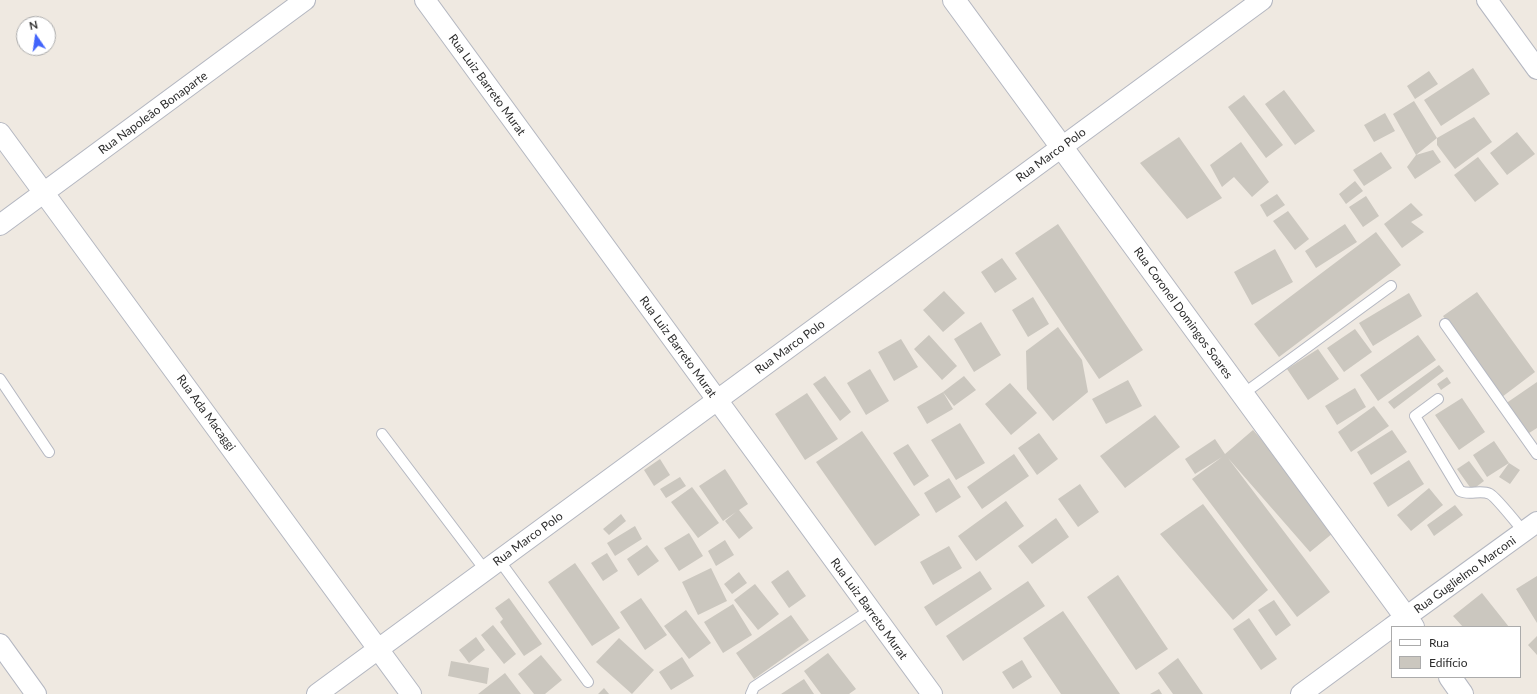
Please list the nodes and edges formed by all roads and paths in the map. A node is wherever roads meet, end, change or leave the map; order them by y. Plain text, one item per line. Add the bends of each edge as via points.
1 (305, 0) edge
2 (425, 0) edge
3 (954, 0) edge
4 (1262, 0) edge
5 (1487, 0) edge
6 (1537, 69) edge
7 (0, 133) edge
8 (1062, 147) junction
9 (44, 193) junction
10 (0, 225) edge
11 (1391, 286) dead end
12 (1445, 324) dead end
13 (0, 379) edge
14 (1243, 394) junction
15 (1438, 399) dead end
16 (717, 400) junction
17 (382, 434) dead end
18 (50, 452) dead end
19 (1537, 454) edge
20 (1530, 527) edge
21 (492, 565) junction
22 (870, 610) junction
23 (1401, 625) edge
24 (1391, 632) edge
25 (0, 644) edge
26 (378, 649) junction
27 (1451, 678) edge
28 (588, 682) dead end
29 (36, 694) edge
30 (317, 694) edge
31 (411, 694) edge
32 (751, 694) edge
33 (932, 694) edge
34 (1301, 694) edge
35 (1462, 694) edge

1 - 9 street, Rua Napoleão Bonaparte
2 - 16 street, Rua Luiz Barreto Murat
3 - 8 street, Rua Coronel Domingos Soares
4 - 8 street, Rua Marco Polo
5 - 6 street
7 - 9 street, Rua Ada Macaggi
8 - 14 street, Rua Coronel Domingos Soares
8 - 16 street, Rua Marco Polo
9 - 10 street, Rua Napoleão Bonaparte
9 - 26 street, Rua Ada Macaggi
11 - 14 lane
12 - 19 lane
13 - 18 lane
14 - 23 street, Rua Coronel Domingos Soares
15 - 20 lane via 1415,416 1460,491 1468,494 1491,494
16 - 21 street, Rua Marco Polo
16 - 22 street, Rua Luiz Barreto Murat
17 - 21 lane
20 - 23 street, Rua Guglielmo Marconi
21 - 26 street, Rua Marco Polo
21 - 28 lane via 518,588
22 - 32 lane via 754,688
22 - 33 street, Rua Luiz Barreto Murat
24 - 34 street, Rua Guglielmo Marconi
25 - 29 street
26 - 30 street, Rua Marco Polo
26 - 31 street, Rua Ada Macaggi
27 - 35 street

